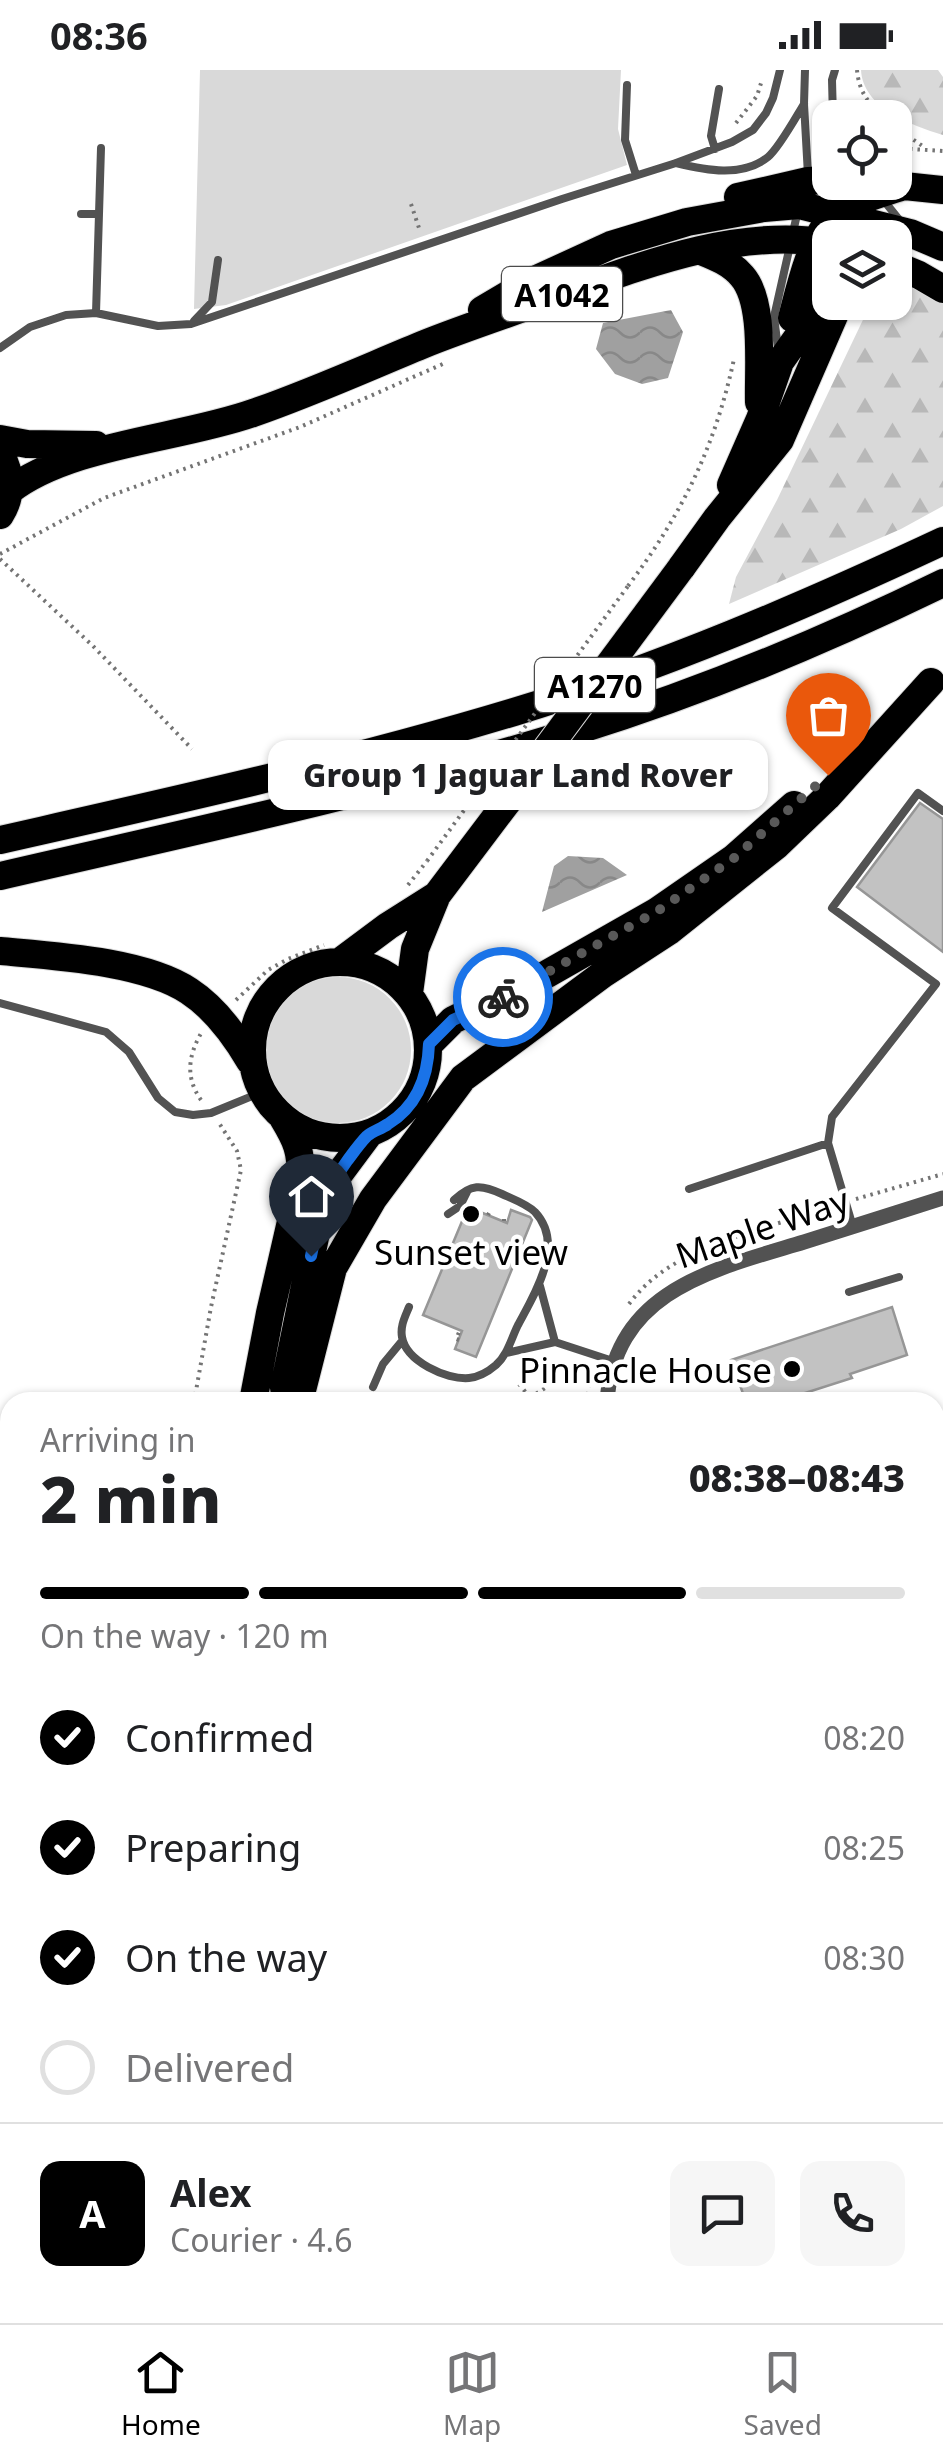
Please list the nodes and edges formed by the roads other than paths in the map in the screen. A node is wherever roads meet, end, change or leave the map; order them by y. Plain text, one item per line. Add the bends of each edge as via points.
1 (780, 70) edge
2 (804, 70) edge
3 (835, 70) edge
4 (627, 84) dead end
5 (719, 90) dead end
6 (833, 100) edge
7 (804, 104) junction
8 (101, 148) dead end
9 (715, 149) junction
10 (676, 164) junction
11 (636, 174) junction
12 (912, 188) edge
13 (943, 190) edge
14 (862, 200) edge
15 (81, 214) dead end
16 (100, 214) junction
17 (823, 220) edge
18 (832, 220) edge
19 (812, 222) edge
20 (812, 228) edge
21 (912, 234) edge
22 (812, 247) edge
23 (943, 247) edge
24 (701, 251) junction
25 (218, 260) dead end
26 (912, 272) edge
27 (812, 287) edge
28 (943, 289) edge
29 (96, 313) junction
30 (832, 320) edge
31 (191, 324) junction
32 (0, 348) edge
33 (436, 353) junction
34 (780, 362) junction
35 (760, 419) junction
36 (0, 439) edge
37 (123, 446) junction
38 (0, 453) edge
39 (5, 503) edge
40 (717, 518) junction
41 (943, 541) edge
42 (943, 583) edge
43 (937, 676) edge
44 (943, 811) edge
45 (0, 840) edge
46 (0, 876) edge
47 (437, 895) junction
48 (0, 951) edge
49 (340, 961) junction
50 (409, 993) junction
51 (0, 1004) edge
52 (429, 1044) junction
53 (250, 1061) junction
54 (262, 1092) junction
55 (282, 1117) junction
56 (370, 1134) junction
57 (828, 1143) junction
58 (469, 1188) junction
59 (689, 1189) dead end
60 (943, 1198) edge
61 (454, 1200) dead end
62 (448, 1214) dead end
63 (853, 1226) junction
64 (898, 1276) dead end
65 (540, 1286) junction
66 (849, 1292) dead end
67 (409, 1308) dead end
68 (402, 1341) junction
69 (556, 1342) junction
70 (506, 1352) junction
71 (616, 1362) junction
72 (374, 1387) dead end
73 (256, 1392) edge
74 (284, 1392) edge
75 (301, 1392) edge
76 (608, 1392) edge

1 - 9 lane via 773,98 753,130
2 - 7 lane
3 - 6 lane
4 - 11 lane via 625,140
5 - 9 lane via 710,136
7 - 10 lane via 770,156 731,171
7 - 17 lane
8 - 16 lane
9 - 10 lane
10 - 11 lane
11 - 31 lane
12 - 13 highway
14 - 18 highway
15 - 16 lane
16 - 29 lane
19 - 33 highway, A1042 via 764,208 611,245 528,283
20 - 24 highway, A1042
21 - 23 highway, A1042
22 - 34 lane via 774,317
24 - 33 highway, A1042 via 642,266
24 - 35 highway via 726,262 751,288
25 - 31 lane via 212,302
26 - 28 highway
27 - 34 highway via 804,328
29 - 31 lane via 158,326
29 - 32 lane via 30,327
30 - 40 highway, A1270 via 780,440
33 - 37 highway, A1042 via 250,415
34 - 35 highway, A1270
35 - 40 highway, A1270
36 - 37 highway, A1042
37 - 39 highway, A1042 via 25,479
38 - 39 highway via 7,466
40 - 47 highway, A1270, bridge
41 - 45 highway via 694,649 516,711
42 - 46 highway via 787,654 580,730 412,778
43 - 52 highway via 734,858 588,952 453,1020
43 - 75 highway via 777,845 670,931 462,1078 372,1199 333,1268
44 - 57 lane via 918,793 832,908 936,984 832,1117
47 - 49 highway, A1270
47 - 50 highway, A1270 via 415,949
48 - 53 highway via 148,973 227,1007
49 - 50 highway via 378,970
49 - 53 highway via 295,973 277,988 262,1007
50 - 52 highway
51 - 54 lane via 106,1032 130,1052 158,1098 175,1112 212,1113
52 - 56 highway via 414,1098
53 - 54 highway
54 - 55 highway
55 - 56 highway via 324,1136
55 - 73 highway via 298,1142 301,1178
56 - 74 highway via 331,1184 319,1218
57 - 59 lane
57 - 63 lane
58 - 61 lane
58 - 62 lane
58 - 65 lane via 493,1190 538,1214 547,1262
60 - 63 street, Maple Way
63 - 71 street, Maple Way via 672,1289 630,1329
64 - 66 lane
65 - 69 lane
65 - 70 lane
67 - 68 lane
68 - 70 lane via 427,1368 468,1378 484,1374
68 - 72 lane via 382,1364
69 - 70 lane
69 - 71 lane
71 - 76 street, Maple Way

